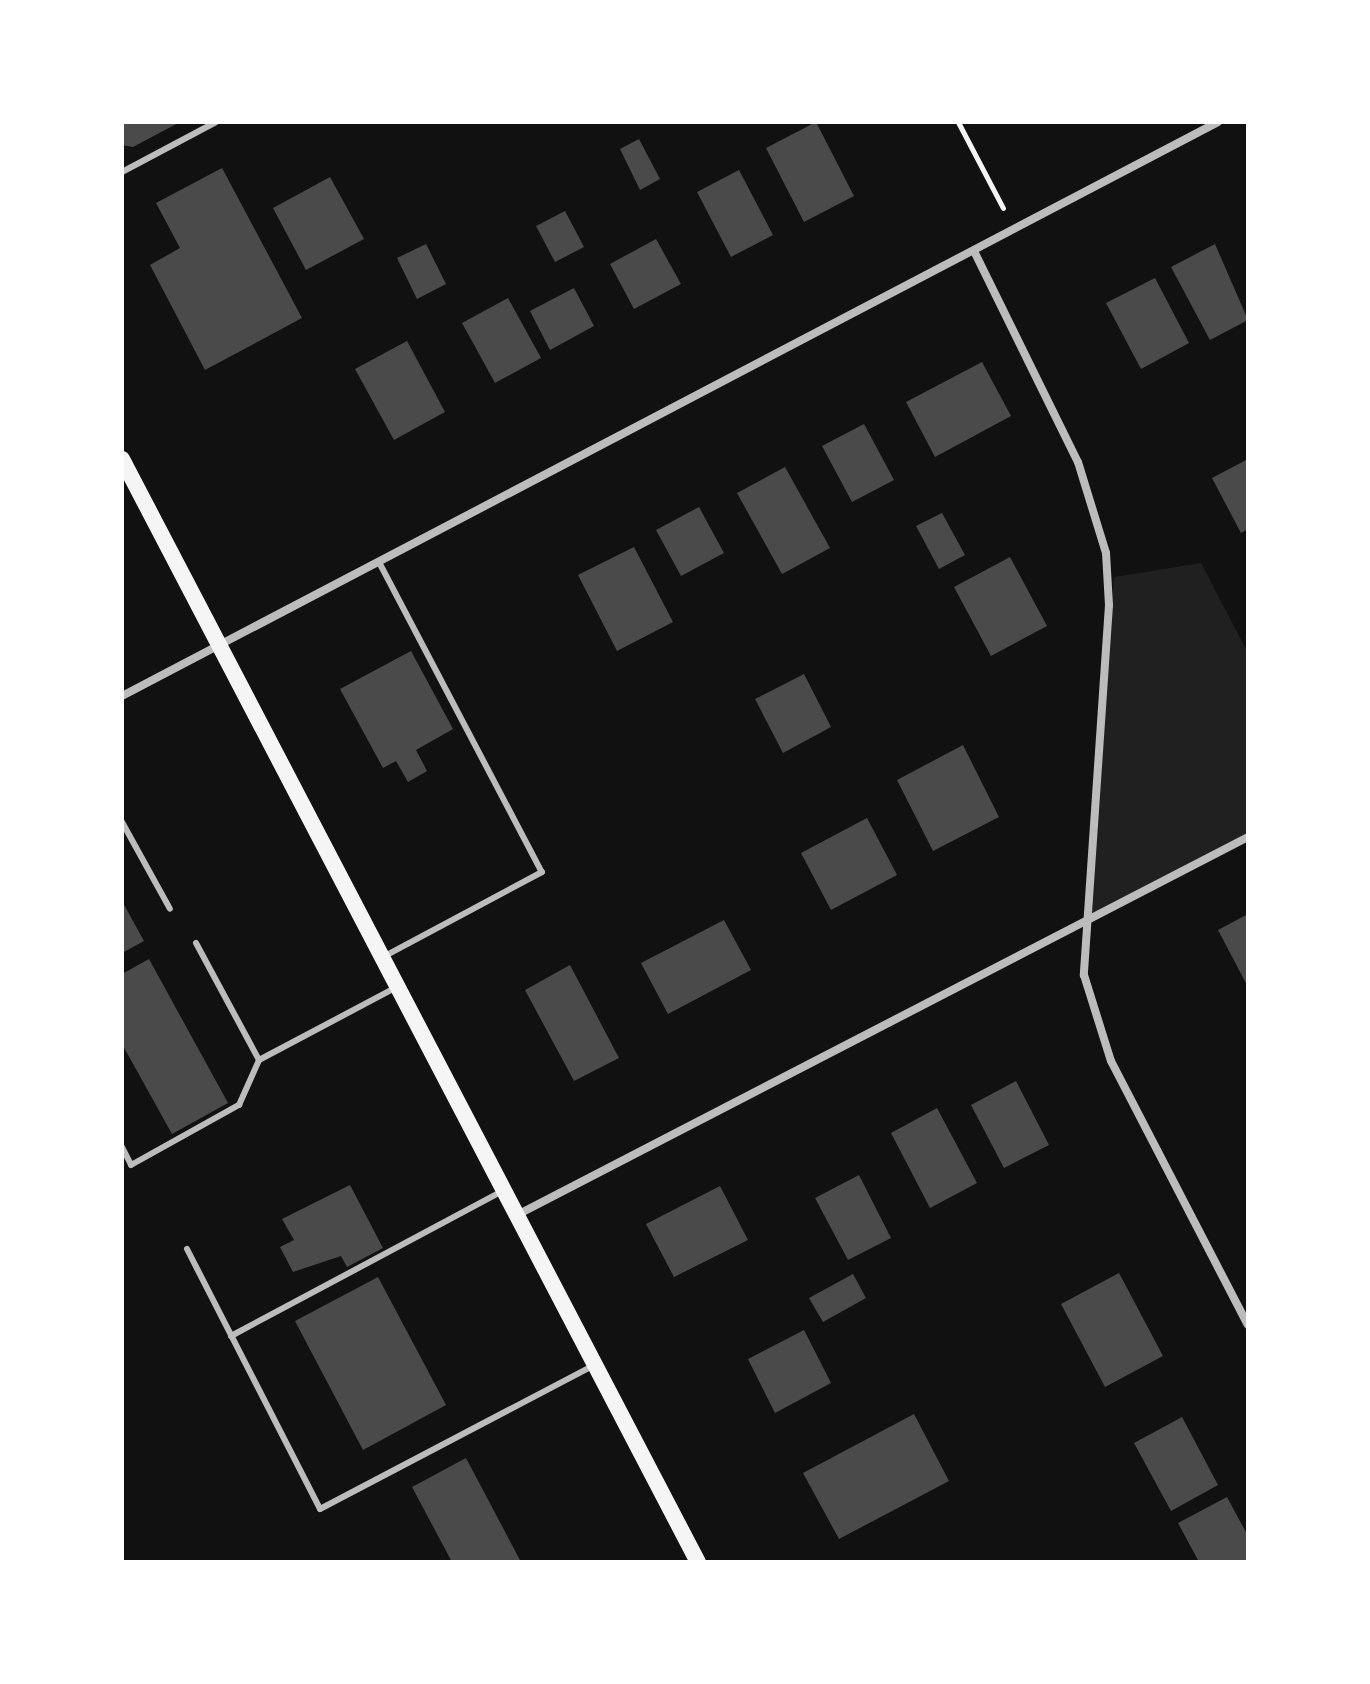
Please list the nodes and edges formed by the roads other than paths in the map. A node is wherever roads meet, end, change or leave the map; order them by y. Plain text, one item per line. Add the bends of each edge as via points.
1 (216, 122) edge
2 (1218, 122) edge
3 (122, 172) edge
4 (974, 251) junction
5 (122, 459) edge
6 (380, 564) junction
7 (222, 647) junction
8 (122, 696) edge
9 (122, 822) edge
10 (1248, 837) edge
11 (170, 909) dead end
12 (1086, 921) junction
13 (196, 943) dead end
14 (383, 957) junction
15 (398, 986) junction
16 (259, 1060) junction
17 (122, 1147) edge
18 (503, 1191) junction
19 (516, 1215) junction
20 (187, 1249) dead end
21 (1248, 1325) edge
22 (231, 1336) junction
23 (595, 1364) junction
24 (698, 1562) edge

1 - 3 lane
2 - 4 street
4 - 6 street
4 - 12 street via 1078,462 1106,553 1109,605
5 - 7 main road
6 - 7 street
6 - 14 lane via 542,872
7 - 8 street
7 - 14 main road
9 - 11 lane
10 - 12 street
12 - 19 street
12 - 21 street via 1084,975 1111,1061
13 - 16 lane
14 - 15 main road
15 - 16 lane
15 - 18 main road
16 - 17 lane via 239,1105 131,1165
18 - 19 main road
18 - 22 lane
19 - 23 main road
20 - 22 lane
22 - 23 lane via 320,1509
23 - 24 main road

